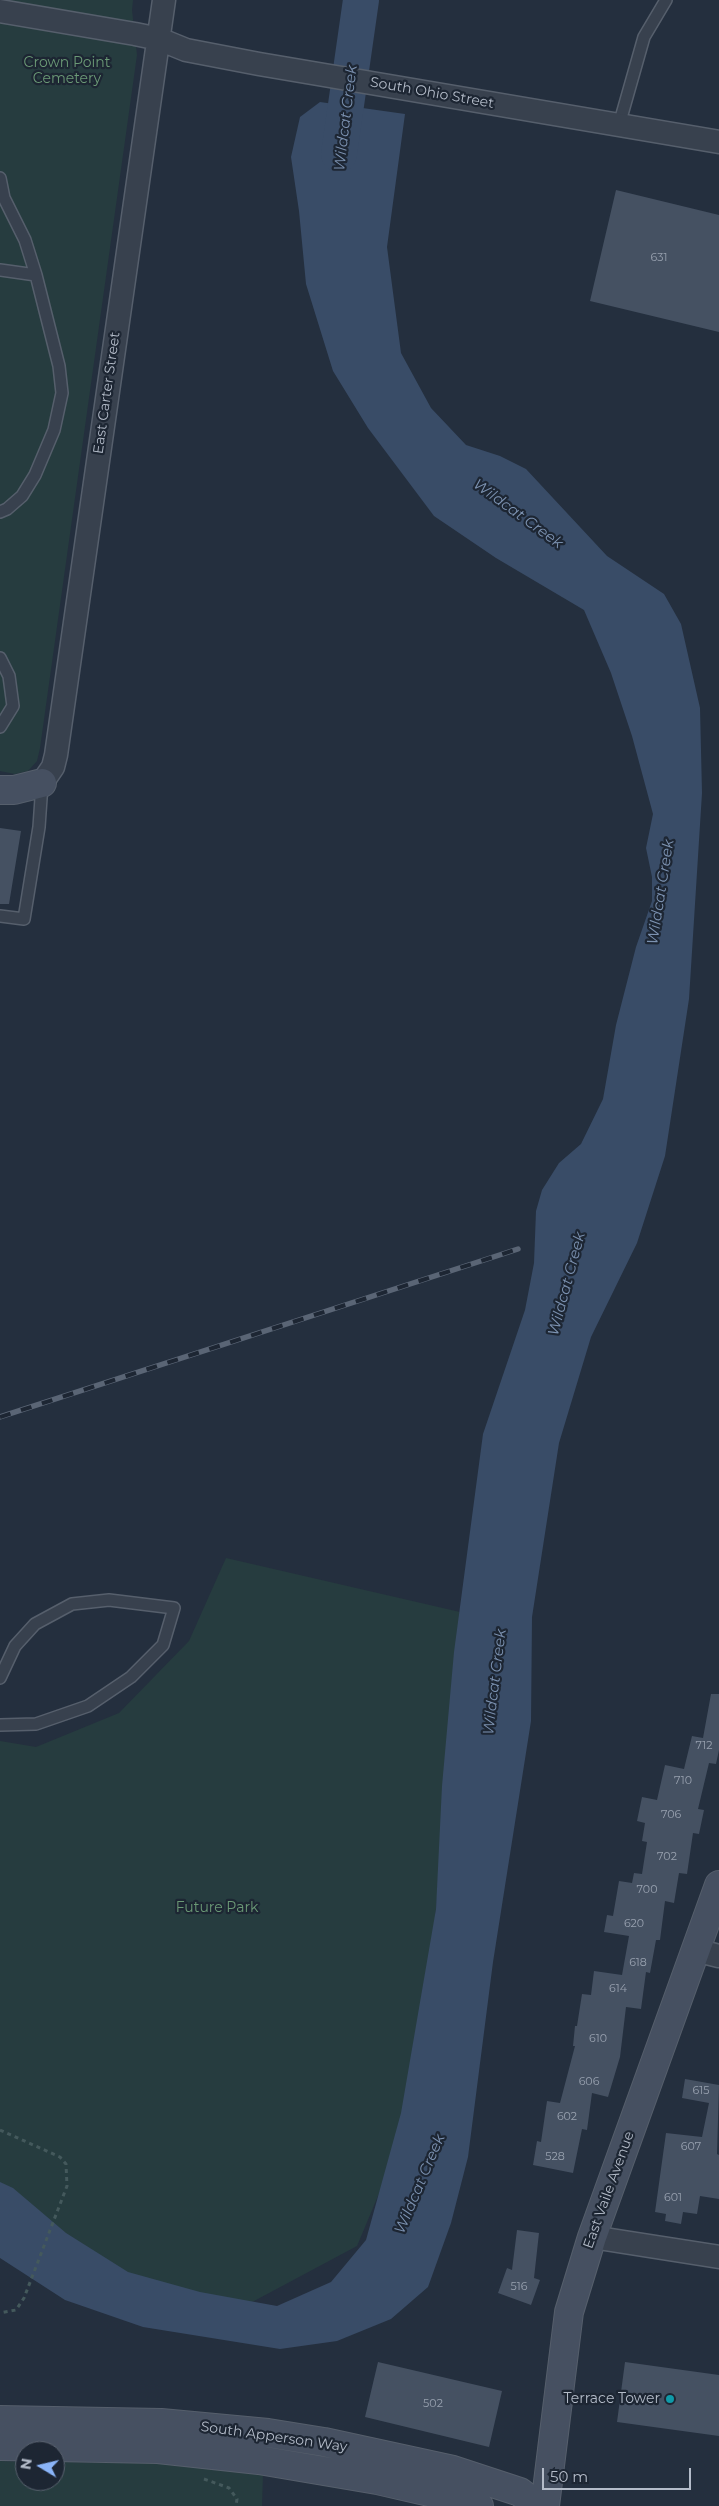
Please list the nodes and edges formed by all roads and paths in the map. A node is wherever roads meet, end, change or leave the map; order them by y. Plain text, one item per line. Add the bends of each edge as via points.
1 (164, 0) edge
2 (666, 0) edge
3 (0, 11) edge
4 (159, 39) junction
5 (619, 125) junction
6 (719, 142) edge
7 (0, 178) edge
8 (0, 270) edge
9 (36, 275) junction
10 (0, 512) edge
11 (0, 658) edge
12 (0, 727) edge
13 (42, 783) junction
14 (0, 790) edge
15 (0, 916) edge
16 (0, 1678) edge
17 (0, 1725) edge
18 (719, 1885) edge
19 (707, 1953) edge
20 (0, 2130) edge
21 (592, 2237) junction
22 (719, 2257) edge
23 (0, 2313) edge
24 (0, 2420) edge
25 (0, 2446) edge
26 (200, 2478) dead end
27 (236, 2506) edge
28 (479, 2506) edge
29 (538, 2506) edge
30 (545, 2506) edge

1 - 4 street, East Carter Street
2 - 5 lane via 644,37
3 - 4 street, South Ohio Street
4 - 5 street, South Ohio Street via 186,50 259,64
4 - 13 street, East Carter Street via 56,756 53,768
5 - 6 street, South Ohio Street
7 - 9 lane via 4,198 25,240
8 - 9 lane
9 - 10 lane via 59,366 62,394 54,430 35,475 22,496
11 - 12 lane via 9,676 13,706
13 - 14 main road
13 - 15 lane via 39,828 24,919
16 - 17 lane via 15,1646 35,1624 72,1604 109,1600 174,1608 163,1644 131,1677 88,1706 36,1724
18 - 19 main road, East Vaile Avenue
19 - 21 main road, East Vaile Avenue
20 - 23 path via 60,2157 66,2164 67,2186 24,2298 16,2310
21 - 22 street
21 - 30 main road, East Vaile Avenue via 569,2312
24 - 29 main road, South Apperson Way via 161,2423 315,2441 453,2470 520,2492
25 - 28 main road, South Apperson Way via 158,2449 259,2460 377,2480
26 - 27 path via 229,2488 237,2499

